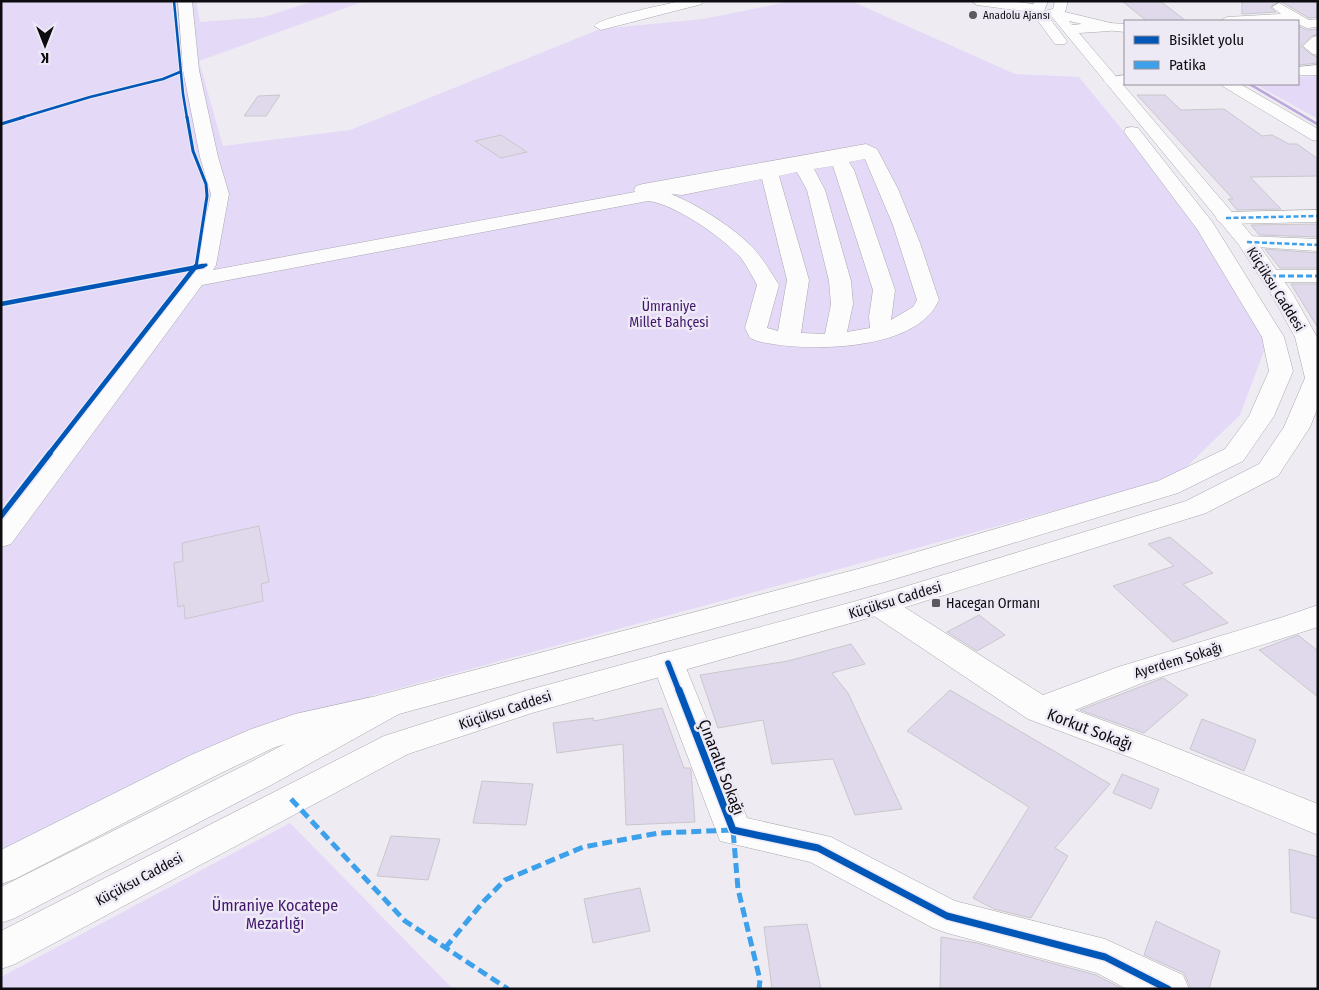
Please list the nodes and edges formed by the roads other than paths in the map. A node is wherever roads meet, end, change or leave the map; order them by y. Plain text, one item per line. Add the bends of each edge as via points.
1 (185, 1) edge
2 (697, 1) edge
3 (977, 1) edge
4 (1275, 1) edge
5 (992, 3) junction
6 (1045, 8) edge
7 (1293, 17) junction
8 (1244, 20) edge
9 (601, 26) dead end
10 (1314, 26) edge
11 (1124, 28) edge
12 (1318, 40) edge
13 (1318, 51) edge
14 (1318, 70) edge
15 (1299, 71) edge
16 (1110, 80) edge
17 (1231, 85) edge
18 (1318, 136) edge
19 (872, 153) junction
20 (838, 159) junction
21 (803, 166) junction
22 (769, 172) junction
23 (658, 187) junction
24 (1318, 216) edge
25 (1226, 218) junction
26 (1246, 242) junction
27 (1318, 245) edge
28 (198, 276) junction
29 (1270, 276) junction
30 (1318, 276) edge
31 (882, 330) junction
32 (788, 339) junction
33 (836, 340) junction
34 (1317, 378) edge
35 (1, 538) edge
36 (853, 581) junction
37 (879, 605) junction
38 (1318, 615) edge
39 (668, 663) junction
40 (388, 705) junction
41 (1040, 710) junction
42 (1318, 820) edge
43 (1, 868) edge
44 (1, 906) edge
45 (1, 951) edge
46 (1168, 989) edge

1 - 28 main road via 191,70 220,194 206,265
2 - 9 main road
3 - 5 main road
4 - 7 main road
5 - 6 main road
5 - 6 main road
6 - 11 main road via 1110,27
6 - 16 main road, Küçüksu Caddesi
7 - 8 main road
7 - 10 main road
12 - 13 main road via 1310,46
14 - 15 main road
16 - 25 main road, Küçüksu Caddesi
16 - 36 main road, Küçüksu Caddesi via 1273,337 1281,371 1261,416 1234,455 1168,486
17 - 18 main road
19 - 20 main road
19 - 23 main road via 866,149
19 - 31 main road via 913,248 928,300 923,310 909,321
20 - 21 main road
20 - 31 main road via 845,170 884,290 879,321
21 - 22 main road
21 - 33 main road via 816,190 840,281 842,304
22 - 23 main road via 682,189
22 - 32 main road via 798,280
23 - 28 main road
24 - 25 main road
25 - 26 main road, Küçüksu Caddesi
26 - 27 main road
26 - 29 main road, Küçüksu Caddesi
28 - 32 main road via 656,196 671,200 746,252 768,285 756,331 765,336
28 - 35 main road via 41,494
29 - 30 main road
29 - 34 main road, Küçüksu Caddesi via 1306,337
31 - 33 main road
32 - 33 main road
34 - 37 main road, Küçüksu Caddesi via 1297,427 1269,470 1196,506
36 - 37 main road, Korkut Sokağı
36 - 40 main road, Küçüksu Caddesi
37 - 39 main road, Küçüksu Caddesi
37 - 41 main road, Korkut Sokağı
38 - 41 main road, Ayerdem Sokağı via 1130,675
39 - 45 main road, Küçüksu Caddesi via 525,702 396,745
39 - 46 main road, Çınaraltı Sokağı via 733,830 818,848 947,916 1105,957
40 - 43 main road via 295,727 261,739
40 - 44 main road, Küçüksu Caddesi
41 - 42 main road, Korkut Sokağı

